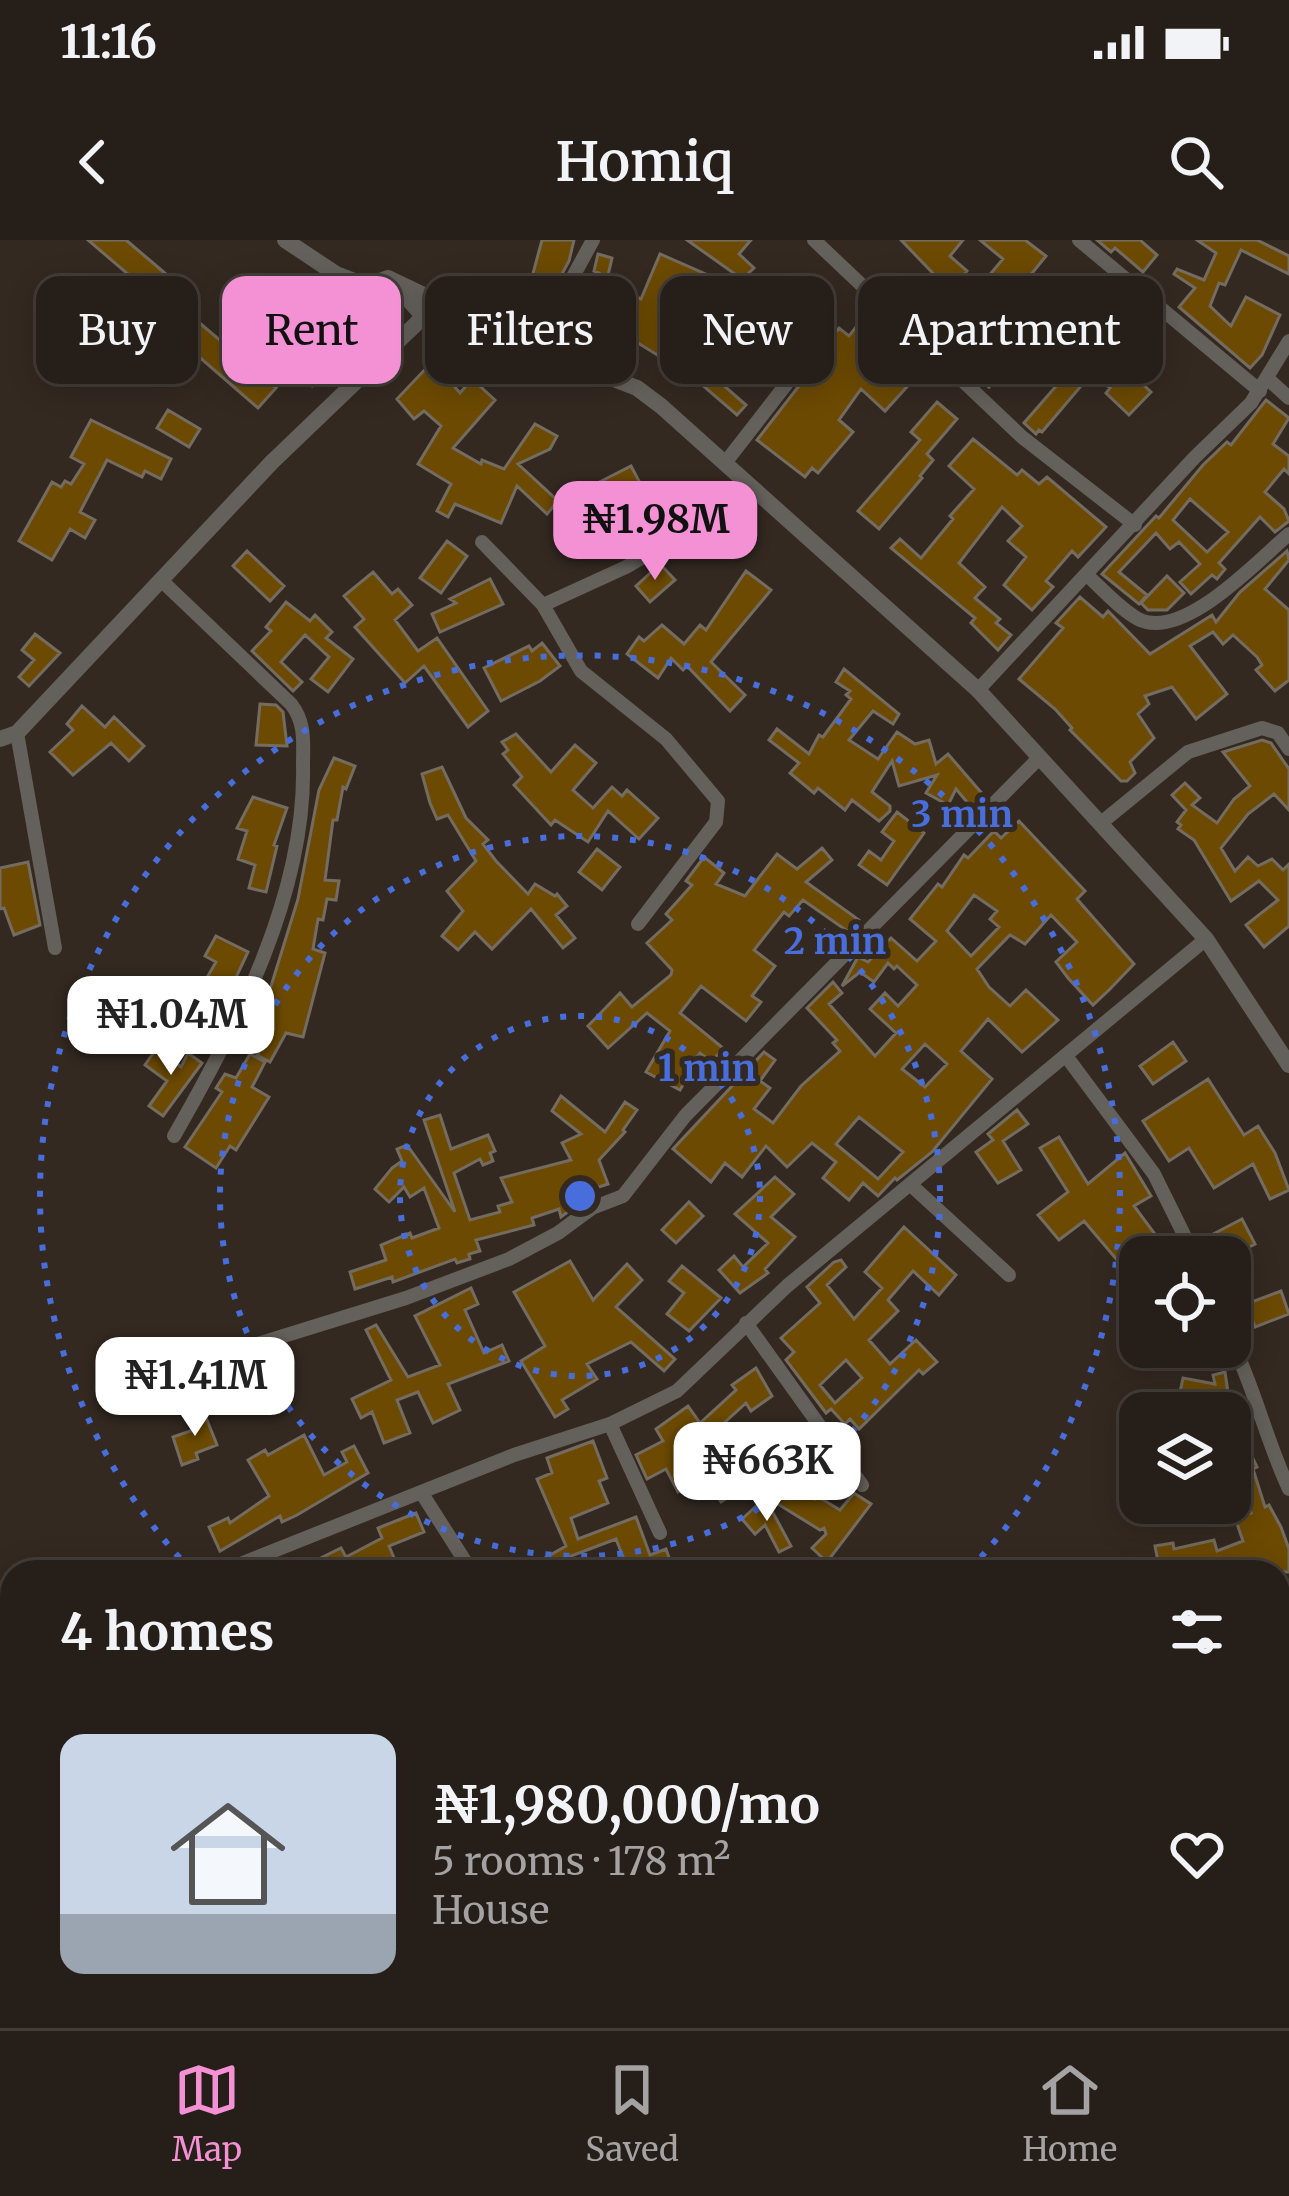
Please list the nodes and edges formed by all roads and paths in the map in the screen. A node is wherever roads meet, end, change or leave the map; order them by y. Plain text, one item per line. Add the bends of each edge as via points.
1 (285, 240) edge
2 (593, 240) edge
3 (814, 240) edge
4 (1079, 240) edge
5 (341, 276) edge
6 (573, 276) edge
7 (401, 292) edge
8 (401, 339) edge
9 (1289, 341) edge
10 (356, 384) edge
11 (627, 384) edge
12 (786, 384) edge
13 (1264, 385) junction
14 (1289, 398) edge
15 (725, 463) junction
16 (757, 491) junction
17 (1135, 525) junction
18 (1289, 533) edge
19 (482, 542) dead end
20 (1087, 575) junction
21 (163, 582) junction
22 (542, 605) junction
23 (978, 690) junction
24 (8, 736) edge
25 (1289, 748) edge
26 (1039, 758) junction
27 (1101, 823) junction
28 (638, 924) dead end
29 (1205, 939) junction
30 (55, 948) dead end
31 (1066, 1056) junction
32 (1289, 1065) edge
33 (174, 1136) dead end
34 (911, 1185) junction
35 (1185, 1236) edge
36 (1009, 1275) dead end
37 (746, 1324) junction
38 (209, 1359) dead end
39 (1244, 1368) edge
40 (610, 1424) junction
41 (862, 1485) dead end
42 (1289, 1489) edge
43 (421, 1492) junction
44 (660, 1533) dead end
45 (273, 1560) edge
46 (464, 1560) edge

1 - 5 street
2 - 6 street
3 - 17 street via 1022,437
4 - 13 street
7 - 8 street via 423,316
9 - 13 street
10 - 21 street
11 - 15 street
12 - 15 street
13 - 14 street
13 - 17 street
15 - 16 street
16 - 22 street
16 - 23 street
17 - 20 street
18 - 20 street via 1199,610 1160,625 1138,619
19 - 22 street
20 - 23 street
21 - 24 street
21 - 33 street via 303,722 304,796 278,919 225,1048
22 - 28 street via 581,671 665,739 718,801 716,822
23 - 26 street
24 - 30 street
25 - 27 street via 1262,728 1188,752
26 - 27 street
26 - 38 street via 685,1116 622,1196 509,1258
27 - 29 street
29 - 31 street
29 - 32 street
31 - 34 street
31 - 35 street via 1154,1174
34 - 36 street
34 - 37 street
37 - 40 street via 677,1391
37 - 41 street
39 - 42 street
40 - 43 street
40 - 44 street
43 - 45 street
43 - 46 street

